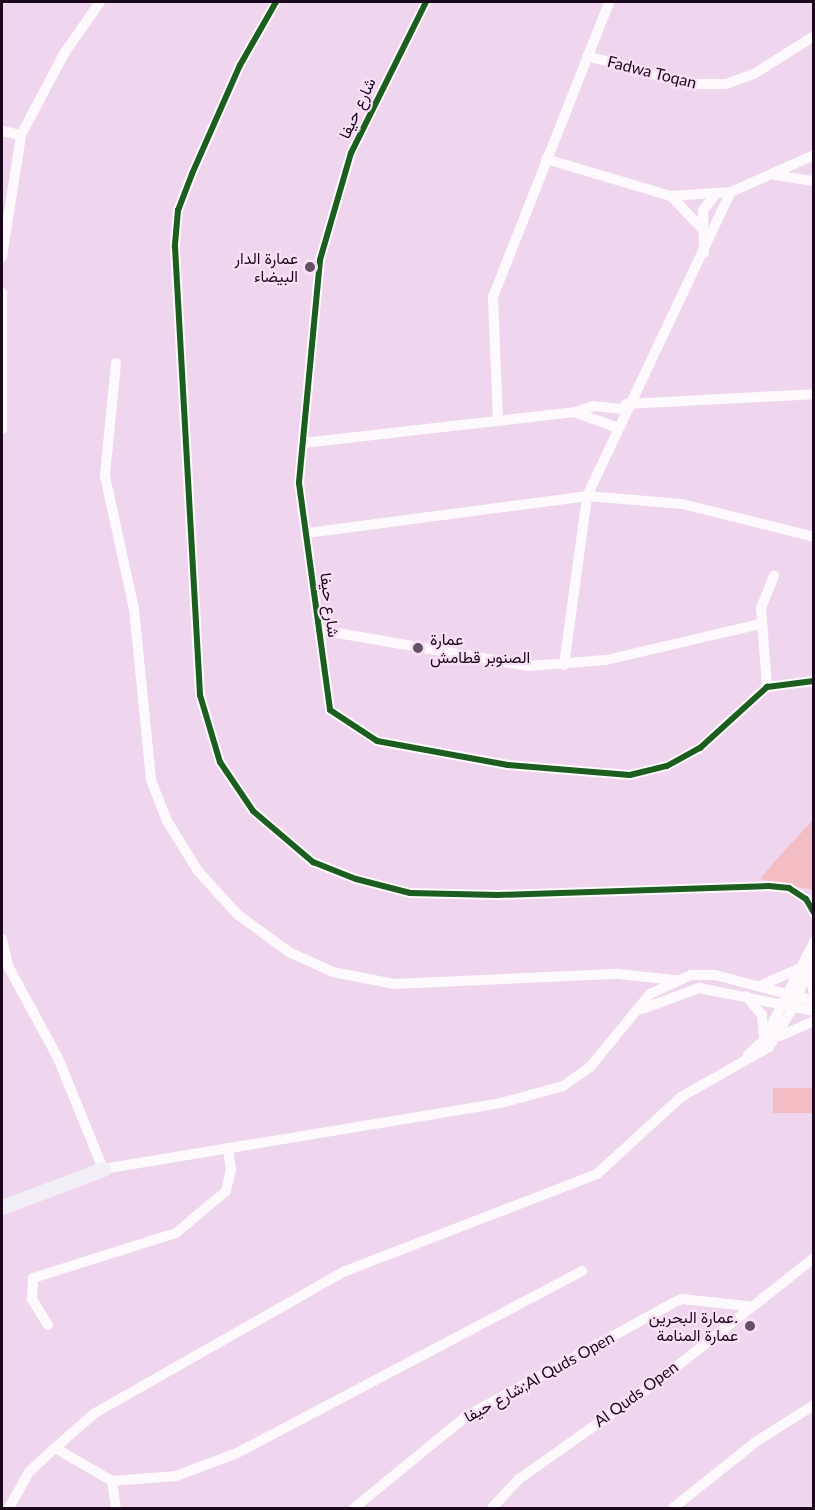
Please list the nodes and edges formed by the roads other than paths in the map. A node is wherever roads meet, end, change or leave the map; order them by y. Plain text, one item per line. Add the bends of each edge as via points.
1 (100, 2) edge
2 (276, 2) edge
3 (426, 2) edge
4 (609, 2) edge
5 (813, 36) edge
6 (587, 56) junction
7 (2, 131) edge
8 (21, 135) junction
9 (813, 155) edge
10 (546, 159) junction
11 (772, 175) junction
12 (813, 181) edge
13 (731, 192) junction
14 (718, 193) junction
15 (671, 196) junction
16 (704, 232) junction
17 (704, 254) junction
18 (2, 257) edge
19 (2, 293) edge
20 (116, 363) dead end
21 (813, 394) edge
22 (625, 407) junction
23 (574, 412) junction
24 (498, 421) junction
25 (616, 427) junction
26 (2, 429) edge
27 (303, 443) junction
28 (586, 496) junction
29 (307, 533) junction
30 (813, 537) edge
31 (774, 576) dead end
32 (761, 624) junction
33 (320, 630) junction
34 (564, 664) junction
35 (813, 681) edge
36 (767, 687) junction
37 (813, 914) edge
38 (2, 939) edge
39 (813, 942) edge
40 (813, 953) edge
41 (805, 970) junction
42 (675, 980) junction
43 (756, 986) junction
44 (813, 993) edge
45 (744, 994) junction
46 (791, 1001) junction
47 (813, 1001) edge
48 (813, 1011) edge
49 (634, 1013) junction
50 (813, 1021) edge
51 (780, 1036) junction
52 (764, 1040) junction
53 (732, 1068) junction
54 (228, 1148) junction
55 (103, 1169) junction
56 (2, 1207) edge
57 (812, 1258) edge
58 (582, 1271) dead end
59 (747, 1306) junction
60 (48, 1325) dead end
61 (813, 1406) edge
62 (55, 1448) junction
63 (112, 1482) junction
64 (9, 1509) edge
65 (116, 1509) edge
66 (354, 1509) edge
67 (492, 1509) edge
68 (673, 1509) edge

1 - 8 street via 65,52
2 - 37 street via 240,65 192,174 178,210 175,247 200,695 220,762 253,811 313,862 356,879 410,893 498,895 769,886 789,888 806,899
3 - 27 street, شارع حيفا via 351,153 320,260
4 - 6 street
5 - 6 street, Fadwa Toqan via 754,74 726,84 689,84
6 - 10 street
7 - 8 street
8 - 18 street
9 - 11 street
10 - 15 street
10 - 24 street via 493,297
11 - 12 street
11 - 13 street
13 - 14 street
13 - 17 street
14 - 15 street
14 - 16 street via 703,210
15 - 16 street via 687,207
16 - 17 street
17 - 22 street
19 - 26 street
20 - 42 street via 105,476 134,609 151,780 167,821 198,871 237,914 288,952 333,972 394,984 618,974
21 - 22 street
22 - 23 street via 593,406
22 - 25 street
23 - 24 street
23 - 25 street
24 - 27 street
25 - 28 street
27 - 29 street, شارع حيفا via 299,483
28 - 29 street
28 - 30 street via 682,504
28 - 34 street
29 - 33 street, شارع حيفا
31 - 32 street via 761,608
32 - 34 street
32 - 36 street
33 - 34 street via 530,666
33 - 36 street, شارع حيفا via 330,710 341,721 377,741 508,765 630,775 668,766 700,748
35 - 36 street
38 - 55 street via 8,966 58,1058
39 - 41 street
40 - 41 street
41 - 43 street
41 - 44 street
41 - 46 street
42 - 43 street via 715,975
42 - 49 street via 650,993
43 - 46 street
45 - 46 street
45 - 49 street via 720,988 678,991
45 - 52 street via 762,1015
46 - 47 street
46 - 48 street
46 - 51 street
46 - 52 street
49 - 54 street via 590,1067 542,1093
50 - 51 street
51 - 53 street
52 - 53 street
53 - 62 street via 681,1097 597,1174 343,1272 95,1413
54 - 55 street
54 - 60 street via 231,1170 226,1191 177,1233 33,1278 32,1299
55 - 56 street
57 - 59 street, Al Quds Open
58 - 63 street via 237,1453 176,1476
59 - 66 street, شارع حيفا;Al Quds Open via 682,1299 671,1304 465,1417
59 - 67 street, Al Quds Open via 662,1378 519,1479
61 - 68 street via 757,1441
62 - 63 street
62 - 64 street via 29,1472
63 - 65 street

